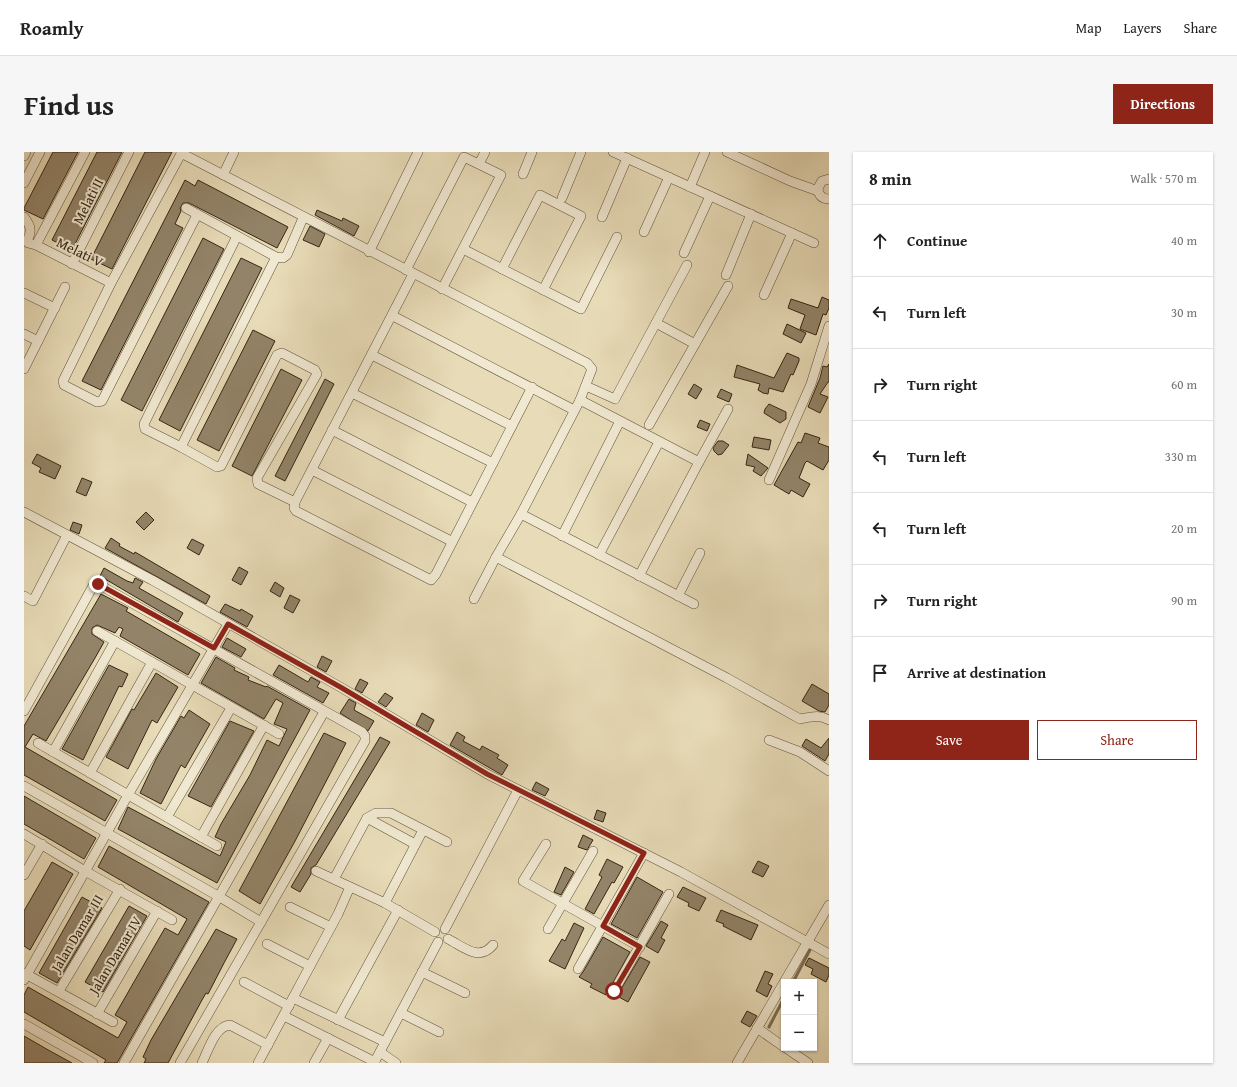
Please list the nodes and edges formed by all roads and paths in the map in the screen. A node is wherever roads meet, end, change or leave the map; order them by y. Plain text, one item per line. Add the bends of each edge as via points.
1 (26, 152) edge
2 (40, 152) edge
3 (85, 152) edge
4 (129, 152) edge
5 (181, 152) edge
6 (234, 152) edge
7 (418, 152) edge
8 (532, 152) edge
9 (581, 152) edge
10 (613, 152) edge
11 (706, 152) edge
12 (727, 152) edge
13 (24, 156) edge
14 (627, 158) junction
15 (522, 174) dead end
16 (223, 175) junction
17 (669, 177) junction
18 (829, 179) edge
19 (24, 183) edge
20 (690, 186) junction
21 (818, 192) junction
22 (710, 196) junction
23 (562, 198) dead end
24 (829, 199) edge
25 (186, 208) dead end
26 (751, 214) junction
27 (196, 216) junction
28 (24, 217) edge
29 (602, 217) dead end
30 (304, 218) junction
31 (644, 232) dead end
32 (792, 233) junction
33 (237, 236) junction
34 (617, 238) dead end
35 (814, 243) dead end
36 (36, 245) junction
37 (462, 249) junction
38 (369, 252) junction
39 (684, 253) dead end
40 (276, 257) junction
41 (72, 264) junction
42 (688, 265) dead end
43 (502, 269) junction
44 (409, 272) junction
45 (726, 275) dead end
46 (111, 283) junction
47 (65, 286) dead end
48 (728, 286) dead end
49 (442, 289) junction
50 (543, 290) junction
51 (24, 293) edge
52 (764, 295) dead end
53 (55, 308) junction
54 (393, 316) junction
55 (656, 323) junction
56 (829, 326) edge
57 (24, 334) edge
58 (38, 341) junction
59 (695, 344) junction
60 (372, 355) junction
61 (24, 369) edge
62 (586, 386) junction
63 (532, 387) junction
64 (352, 393) junction
65 (580, 400) junction
66 (728, 409) dead end
67 (574, 410) junction
68 (620, 420) junction
69 (649, 425) dead end
70 (512, 426) junction
71 (332, 430) junction
72 (659, 442) junction
73 (181, 447) junction
74 (699, 462) junction
75 (493, 463) junction
76 (312, 470) junction
77 (769, 480) dead end
78 (295, 502) junction
79 (472, 502) junction
80 (24, 512) edge
81 (521, 514) junction
82 (67, 535) junction
83 (562, 536) junction
84 (451, 541) junction
85 (700, 554) dead end
86 (599, 555) junction
87 (496, 557) junction
88 (639, 576) junction
89 (24, 596) edge
90 (678, 596) junction
91 (474, 599) dead end
92 (694, 604) dead end
93 (228, 624) junction
94 (97, 631) dead end
95 (115, 641) junction
96 (214, 648) junction
97 (152, 662) junction
98 (193, 686) junction
99 (231, 708) junction
100 (24, 711) edge
101 (324, 712) junction
102 (829, 720) edge
103 (264, 725) junction
104 (279, 734) dead end
105 (769, 740) dead end
106 (38, 743) dead end
107 (53, 752) junction
108 (829, 771) edge
109 (90, 773) junction
110 (24, 786) edge
111 (518, 790) junction
112 (128, 794) junction
113 (168, 817) junction
114 (367, 818) junction
115 (423, 830) junction
116 (24, 834) edge
117 (106, 834) junction
118 (201, 837) junction
119 (447, 842) dead end
120 (42, 844) junction
121 (415, 844) junction
122 (546, 844) dead end
123 (217, 846) dead end
124 (593, 851) dead end
125 (644, 853) junction
126 (85, 871) junction
127 (316, 871) dead end
128 (24, 875) edge
129 (334, 879) junction
130 (350, 887) junction
131 (120, 889) junction
132 (669, 894) dead end
133 (218, 896) junction
134 (385, 903) junction
135 (563, 903) junction
136 (828, 906) edge
137 (290, 907) dead end
138 (398, 910) junction
139 (157, 911) junction
140 (172, 920) dead end
141 (260, 922) junction
142 (603, 926) junction
143 (331, 927) junction
144 (445, 929) junction
145 (548, 929) dead end
146 (435, 932) junction
147 (448, 939) junction
148 (808, 941) junction
149 (438, 942) junction
150 (267, 944) dead end
151 (493, 944) dead end
152 (640, 947) junction
153 (829, 954) edge
154 (310, 966) junction
155 (578, 969) dead end
156 (422, 972) junction
157 (25, 976) edge
158 (244, 982) dead end
159 (59, 991) junction
160 (614, 991) dead end
161 (465, 993) dead end
162 (291, 1002) junction
163 (401, 1013) junction
164 (96, 1014) junction
165 (284, 1016) junction
166 (338, 1020) junction
167 (113, 1022) dead end
168 (24, 1024) edge
169 (757, 1028) junction
170 (439, 1032) dead end
171 (328, 1038) junction
172 (385, 1042) junction
173 (781, 1044) edge
174 (268, 1045) junction
175 (791, 1051) edge
176 (380, 1052) junction
177 (92, 1063) edge
178 (124, 1063) edge
179 (180, 1063) edge
180 (202, 1063) edge
181 (258, 1063) edge
182 (314, 1063) edge
183 (375, 1063) edge
184 (396, 1063) edge
185 (737, 1063) edge
186 (808, 1063) edge

1 - 13 street
2 - 19 street
3 - 36 street
4 - 41 street, Melati II
5 - 16 street
5 - 46 street
6 - 16 street
7 - 38 street
8 - 15 street
9 - 23 street
10 - 14 street
11 - 20 street
12 - 21 street
14 - 17 street
14 - 29 street
16 - 30 street
17 - 20 street
17 - 31 street
18 - 21 street via 819,184
20 - 22 street
21 - 24 street via 822,198
22 - 26 street
22 - 39 street
25 - 27 street
26 - 32 street
26 - 45 street
27 - 33 street
27 - 46 street via 100,403 62,383
28 - 36 street via 31,230 27,241
30 - 38 street
30 - 40 street via 287,255 282,258
32 - 35 street
32 - 52 street
33 - 40 street
33 - 73 street via 144,424 145,429
34 - 50 street via 581,309
36 - 41 street, Melati V
37 - 43 street
37 - 44 street via 501,175 464,157
37 - 49 street
38 - 44 street
40 - 73 street
41 - 46 street, Melati V
42 - 55 street
43 - 50 street
43 - 50 street via 540,195 581,216
44 - 49 street
44 - 54 street
47 - 53 street
48 - 59 street
49 - 62 street via 587,364 592,370
51 - 53 street
53 - 58 street
54 - 60 street
54 - 63 street
55 - 59 street
55 - 62 street via 615,400
56 - 77 street via 811,384
57 - 58 street
58 - 61 street
59 - 69 street
60 - 64 street
60 - 70 street
62 - 65 street
63 - 67 street
63 - 70 street
64 - 71 street
64 - 75 street
65 - 67 street
65 - 68 street
66 - 74 street
67 - 81 street
68 - 72 street
68 - 83 street
70 - 75 street
71 - 76 street
71 - 79 street
72 - 74 street
72 - 86 street
73 - 78 street via 217,467 221,466 277,354 282,353 316,370 317,374 257,478 258,484
74 - 88 street
75 - 79 street
76 - 78 street
76 - 84 street
78 - 84 street via 296,511 431,580
79 - 84 street
80 - 82 street
81 - 83 street
81 - 87 street
82 - 89 street via 33,601
82 - 93 street
83 - 86 street
85 - 90 street
86 - 88 street
87 - 91 street
87 - 102 street via 800,719 814,716
88 - 90 street
90 - 92 street
93 - 96 street
93 - 111 street
94 - 95 street
95 - 97 street
95 - 107 street
96 - 98 street
96 - 100 street via 98,584 93,586
96 - 101 street
97 - 98 street
97 - 109 street
98 - 99 street
98 - 112 street
99 - 103 street
99 - 113 street
101 - 133 street
101 - 141 street via 362,732 365,741
103 - 104 street
103 - 118 street
105 - 108 street via 800,752
106 - 107 street
107 - 109 street
109 - 112 street
110 - 117 street
111 - 125 street
111 - 144 street
112 - 113 street
112 - 117 street
113 - 118 street
114 - 115 street via 376,813 391,813
114 - 121 street
114 - 129 street
115 - 119 street
115 - 121 street
116 - 120 street
117 - 126 street
117 - 133 street
118 - 123 street
120 - 126 street
120 - 128 street
121 - 134 street
122 - 135 street via 523,881
124 - 135 street
125 - 142 street
125 - 148 street
126 - 131 street
126 - 157 street
127 - 129 street
129 - 130 street
130 - 134 street
130 - 143 street
131 - 139 street
131 - 159 street, Jalan Damar III
132 - 152 street
133 - 141 street
133 - 178 street
134 - 138 street
135 - 142 street
135 - 145 street
136 - 148 street
137 - 143 street
138 - 146 street
138 - 166 street
139 - 140 street
139 - 164 street, Jalan Damar IV
141 - 179 street
142 - 152 street
142 - 155 street
143 - 154 street
144 - 146 street
144 - 147 street via 448,932
146 - 149 street via 435,939
147 - 149 street via 445,942
147 - 151 street via 482,954
148 - 153 street
148 - 169 street
149 - 156 street
150 - 154 street
152 - 160 street
154 - 162 street
156 - 161 street
156 - 163 street
157 - 159 street
158 - 162 street
159 - 164 street
162 - 165 street
162 - 166 street
163 - 170 street
163 - 172 street
164 - 167 street
165 - 171 street
165 - 174 street
166 - 172 street
168 - 177 street
169 - 173 street
169 - 185 street
171 - 182 street
171 - 183 street
172 - 176 street
174 - 180 street via 230,1025 224,1026 219,1030
174 - 181 street
175 - 186 street
176 - 183 street
176 - 184 street

